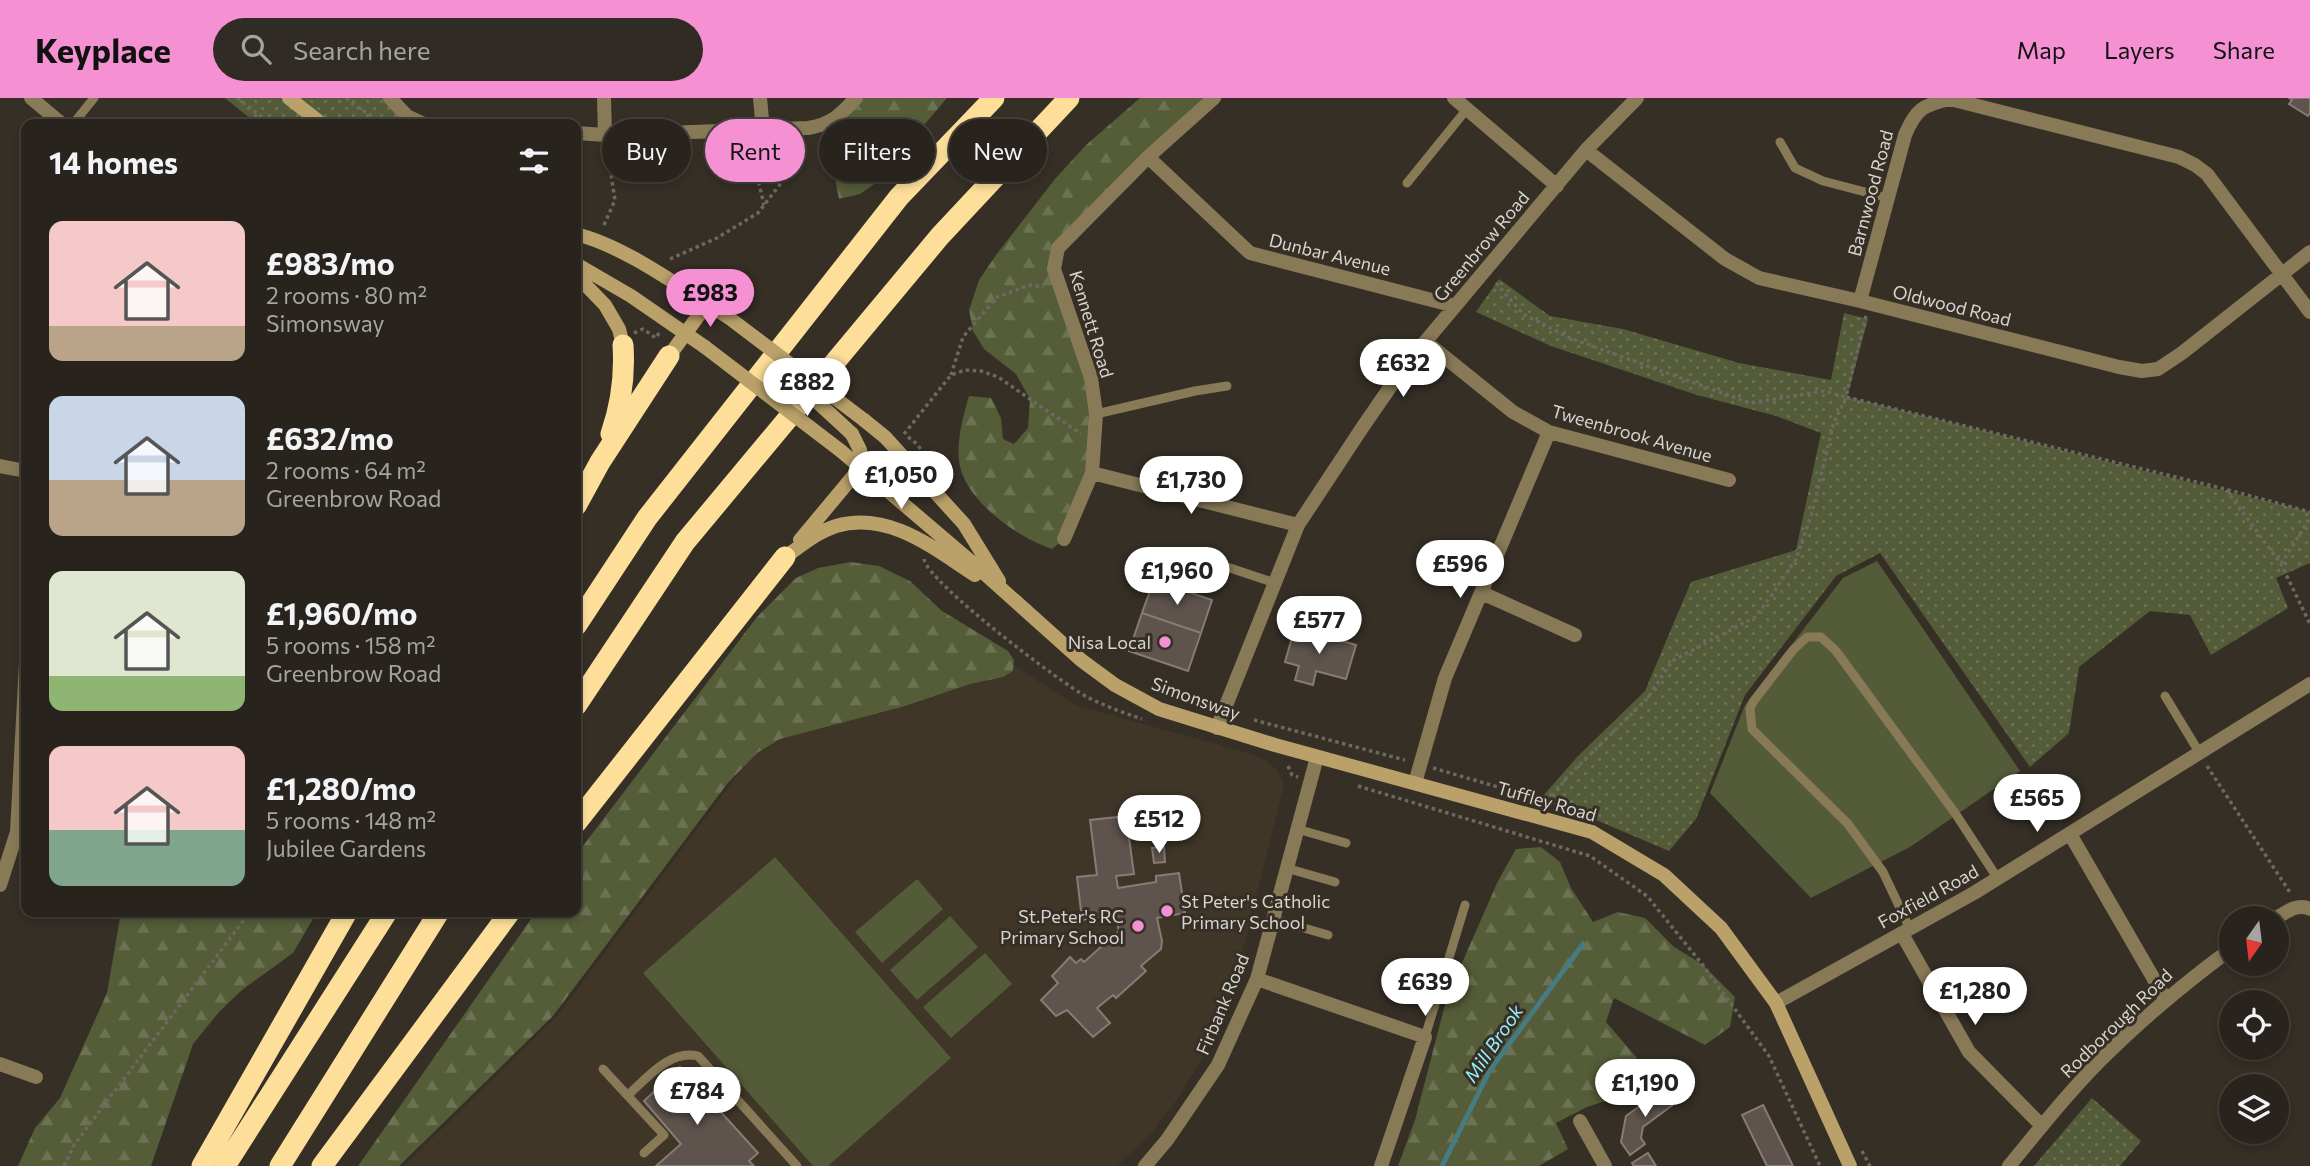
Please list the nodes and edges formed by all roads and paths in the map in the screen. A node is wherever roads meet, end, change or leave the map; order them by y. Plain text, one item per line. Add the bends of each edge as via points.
1 (31, 98) edge
2 (94, 98) edge
3 (237, 98) edge
4 (289, 98) edge
5 (346, 98) edge
6 (390, 98) edge
7 (604, 98) edge
8 (760, 98) edge
9 (856, 98) edge
10 (994, 98) edge
11 (1069, 98) edge
12 (1214, 98) edge
13 (1454, 98) edge
14 (1637, 98) edge
15 (1467, 109) junction
16 (56, 119) edge
17 (77, 119) edge
18 (264, 119) edge
19 (316, 119) edge
20 (377, 119) edge
21 (413, 119) edge
22 (605, 119) edge
23 (762, 119) edge
24 (805, 128) edge
25 (808, 128) junction
26 (581, 133) edge
27 (602, 135) edge
28 (1780, 142) dead end
29 (1586, 150) junction
30 (1148, 157) junction
31 (612, 182) edge
32 (759, 182) edge
33 (1407, 183) dead end
34 (1556, 186) junction
35 (1888, 198) junction
36 (764, 206) junction
37 (604, 225) dead end
38 (581, 236) edge
39 (2310, 252) edge
40 (670, 259) dead end
41 (581, 267) edge
42 (1485, 271) junction
43 (2282, 274) junction
44 (581, 280) edge
45 (1060, 288) junction
46 (1865, 302) junction
47 (707, 304) junction
48 (1455, 306) junction
49 (2310, 312) edge
50 (660, 332) dead end
51 (685, 333) junction
52 (624, 340) junction
53 (1426, 342) junction
54 (669, 356) joint
55 (803, 374) junction
56 (951, 375) junction
57 (1227, 386) dead end
58 (1846, 397) junction
59 (1096, 414) junction
60 (1549, 432) junction
61 (904, 434) dead end
62 (1094, 442) junction
63 (600, 462) junction
64 (0, 466) edge
65 (860, 468) junction
66 (21, 470) edge
67 (1092, 473) junction
68 (1729, 480) dead end
69 (2225, 489) junction
70 (581, 497) edge
71 (2310, 512) edge
72 (2310, 518) edge
73 (1298, 525) junction
74 (1064, 539) dead end
75 (1182, 552) dead end
76 (785, 557) junction
77 (2281, 564) junction
78 (1275, 583) junction
79 (1482, 593) junction
80 (1009, 597) junction
81 (581, 618) edge
82 (2310, 624) edge
83 (1575, 635) dead end
84 (2310, 684) edge
85 (2165, 696) dead end
86 (581, 698) edge
87 (1279, 727) dead end
88 (1217, 728) junction
89 (2199, 752) junction
90 (21, 757) edge
91 (1317, 757) junction
92 (1285, 760) dead end
93 (1412, 762) dead end
94 (1311, 780) junction
95 (1415, 783) junction
96 (1353, 785) dead end
97 (581, 816) edge
98 (1542, 819) junction
99 (1297, 829) junction
100 (2070, 834) junction
101 (1346, 842) dead end
102 (1286, 869) junction
103 (1998, 879) junction
104 (1335, 882) dead end
105 (0, 885) edge
106 (1465, 905) dead end
107 (2305, 908) edge
108 (246, 917) edge
109 (343, 917) edge
110 (384, 917) edge
111 (436, 917) edge
112 (506, 917) edge
113 (1272, 919) junction
114 (1906, 931) junction
115 (1328, 935) dead end
116 (2219, 958) edge
117 (1257, 979) junction
118 (2166, 1000) junction
119 (1776, 1003) junction
120 (1425, 1037) junction
121 (0, 1064) edge
122 (603, 1069) dead end
123 (36, 1077) dead end
124 (628, 1095) junction
125 (1580, 1121) dead end
126 (2042, 1126) junction
127 (644, 1153) dead end
128 (64, 1166) edge
129 (202, 1166) edge
130 (225, 1166) edge
131 (280, 1166) edge
132 (322, 1166) edge
133 (797, 1166) edge
134 (1144, 1166) edge
135 (1381, 1166) edge
136 (1605, 1166) edge
137 (1821, 1166) edge
138 (1850, 1166) edge
139 (2009, 1166) edge

1 - 16 street
2 - 17 lane
3 - 18 path
4 - 19 street
5 - 20 path
6 - 21 street
7 - 22 street
8 - 23 street
9 - 25 street via 825,125
10 - 81 highway via 899,197 647,518
11 - 86 highway via 940,236 685,542
12 - 30 street, Kennett Road
13 - 15 street
14 - 29 street, Greenbrow Road
15 - 33 lane
15 - 34 street
24 - 25 street
25 - 36 path via 798,160
26 - 27 street
28 - 35 lane via 1795,168 1823,181
29 - 34 street, Greenbrow Road
29 - 46 street, Oldwood Road via 1725,259 1759,278
30 - 45 street, Kennett Road via 1058,248 1055,269
30 - 48 street, Dunbar Avenue via 1250,254
31 - 37 path via 614,200
32 - 36 path
34 - 42 street, Greenbrow Road
35 - 43 street, Barnwood Road via 1912,118 1921,108 1950,99 2179,157 2195,165 2207,174
35 - 46 street, Barnwood Road
36 - 40 path via 741,225
38 - 47 street, Simonsway via 622,253
39 - 43 street, Oldwood Road
41 - 51 street, Simonsway
42 - 48 street, Greenbrow Road
42 - 58 path via 1523,314 1570,338 1749,403 1825,391
43 - 46 street, Oldwood Road via 2182,353 2158,369 2142,371
43 - 49 street, Barnwood Road
44 - 52 street via 605,305
45 - 56 path via 1030,285 997,297 963,337
45 - 59 street, Kennett Road via 1091,378
46 - 58 path
47 - 51 street
47 - 55 street, Simonsway, bridge
48 - 53 street, Greenbrow Road
50 - 52 path via 656,338 643,329
51 - 54 street
51 - 65 street, Simonsway, bridge
52 - 63 highway via 622,396
53 - 60 street, Tweenbrook Avenue via 1513,412
53 - 73 street, Greenbrow Road via 1404,367
54 - 63 highway
55 - 65 street, bridge via 812,397 852,434 860,450
55 - 80 street, Simonsway, bridge via 885,437 964,524
56 - 61 path
56 - 62 path via 965,370 998,377
57 - 59 lane
58 - 69 path
58 - 98 path via 1833,425 1796,559 1772,595 1755,617 1672,661 1647,699 1568,776 1549,800
59 - 62 street, Kennett Road
60 - 68 street, Tweenbrook Avenue
60 - 79 street
62 - 67 street, Kennett Road
63 - 70 highway
64 - 66 street
65 - 76 street
65 - 80 street, Simonsway
67 - 73 street
67 - 74 street, Kennett Road
69 - 71 path
69 - 77 path
72 - 77 path
73 - 78 street, Greenbrow Road
75 - 78 lane
76 - 80 street via 835,527 884,524 902,530
76 - 97 highway
77 - 82 path
78 - 88 street, Greenbrow Road
79 - 83 street
79 - 95 street via 1445,678
80 - 88 street, Simonsway via 1080,660 1115,684 1159,709
84 - 89 street, Foxfield Road
85 - 89 lane
87 - 93 path
88 - 91 street, Simonsway
89 - 100 street, Foxfield Road
89 - 107 path
90 - 105 street via 17,832
91 - 94 street, Firbank Road
91 - 95 street, Tuffley Road
92 - 94 path via 1292,775
94 - 99 street, Firbank Road
95 - 98 street, Tuffley Road
96 - 137 path via 1590,856 1647,896 1769,1056
98 - 119 street, Tuffley Road via 1592,832 1664,875 1721,928
99 - 101 lane
99 - 102 street, Firbank Road
100 - 103 street, Foxfield Road
100 - 118 street
102 - 104 lane
102 - 113 street, Firbank Road
103 - 114 street, Foxfield Road
103 - 114 lane via 1836,652 1821,637 1807,637 1753,702 1752,729 1848,824 1882,872
106 - 120 lane
108 - 128 path via 74,1145
109 - 129 highway
110 - 130 highway
111 - 131 highway
112 - 132 highway
113 - 115 lane
113 - 117 street, Firbank Road
114 - 119 street, Foxfield Road
114 - 126 street via 1969,1052
116 - 118 street, Rodborough Road
117 - 120 street
117 - 134 street, Firbank Road via 1218,1065
118 - 126 street, Rodborough Road via 2111,1050
119 - 138 street, Tuffley Road
120 - 135 street
121 - 123 street
122 - 124 lane
124 - 127 lane via 664,1135
124 - 133 lane via 669,1060 698,1056
125 - 136 street
126 - 139 street, Rodborough Road

